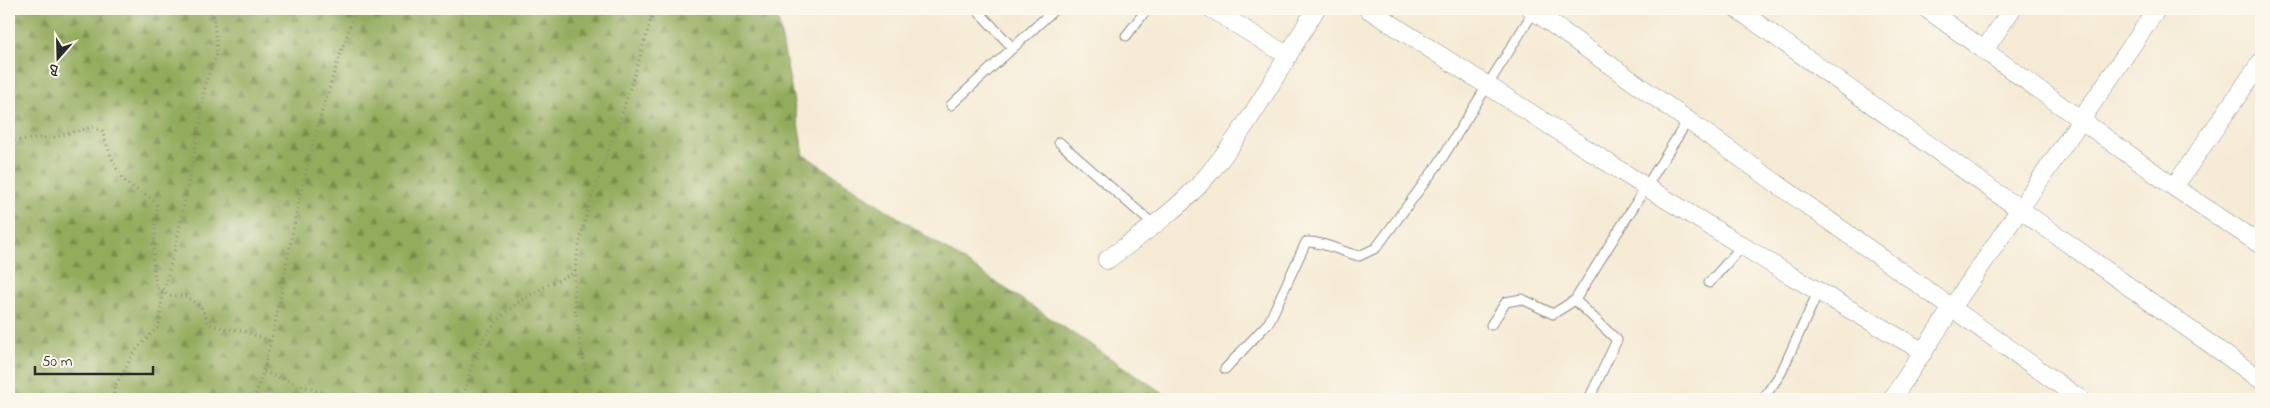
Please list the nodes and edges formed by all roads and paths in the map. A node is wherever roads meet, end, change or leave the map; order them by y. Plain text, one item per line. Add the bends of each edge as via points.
1 (213, 9) edge
2 (356, 9) edge
3 (654, 9) edge
4 (976, 9) edge
5 (1055, 9) edge
6 (1147, 9) edge
7 (1212, 9) edge
8 (1316, 9) edge
9 (1368, 9) edge
10 (1927, 9) edge
11 (2012, 9) edge
12 (2157, 9) edge
13 (1533, 10) edge
14 (1741, 10) edge
15 (1126, 36) dead end
16 (1012, 48) junction
17 (1985, 49) junction
18 (1288, 56) junction
19 (2261, 62) edge
20 (1487, 86) junction
21 (951, 105) dead end
22 (2083, 119) junction
23 (1688, 120) junction
24 (9, 141) edge
25 (1059, 142) dead end
26 (1646, 187) junction
27 (2174, 187) junction
28 (2021, 211) junction
29 (1154, 225) junction
30 (2261, 245) edge
31 (1742, 246) junction
32 (1107, 260) dead end
33 (575, 272) junction
34 (1709, 283) dead end
35 (163, 292) junction
36 (1818, 292) junction
37 (1575, 300) junction
38 (1952, 308) junction
39 (1491, 325) dead end
40 (271, 341) junction
41 (1924, 352) junction
42 (1225, 369) dead end
43 (264, 372) junction
44 (2261, 380) edge
45 (113, 399) edge
46 (254, 399) edge
47 (340, 399) edge
48 (460, 399) edge
49 (593, 399) edge
50 (1589, 399) edge
51 (1763, 399) edge
52 (1892, 399) edge
53 (2080, 399) edge

1 - 35 path via 216,53 206,84 176,245
2 - 40 path via 310,155
3 - 33 path via 586,221
4 - 16 lane
5 - 16 lane
6 - 15 lane
7 - 18 street
8 - 18 street
9 - 20 street
10 - 17 street
11 - 17 street
12 - 22 street
13 - 20 lane
13 - 23 street
14 - 28 street
16 - 21 lane
17 - 22 street
18 - 29 street via 1237,138 1198,186
19 - 27 street
20 - 26 street
20 - 42 lane via 1439,163 1376,248 1359,256 1335,250 1318,241 1306,242 1270,322
22 - 27 street
22 - 28 street
23 - 26 lane
23 - 38 street
24 - 35 path via 54,137 93,127 102,130 128,184 149,195 157,204 153,259 156,287
25 - 29 lane
26 - 31 street
26 - 37 lane
27 - 30 street
28 - 38 street
28 - 44 street
29 - 32 street
31 - 34 lane
31 - 36 street
33 - 48 path via 533,292 493,323 475,358
33 - 49 path via 584,364
35 - 40 path via 170,296 186,296 202,307 209,324
35 - 45 path via 159,326 136,350 116,386
36 - 41 street
36 - 51 lane via 1781,373
37 - 39 lane via 1554,314 1522,299 1506,302
37 - 50 lane via 1617,340
38 - 41 street
38 - 53 street
40 - 43 path
41 - 52 street
43 - 46 path
43 - 47 path

